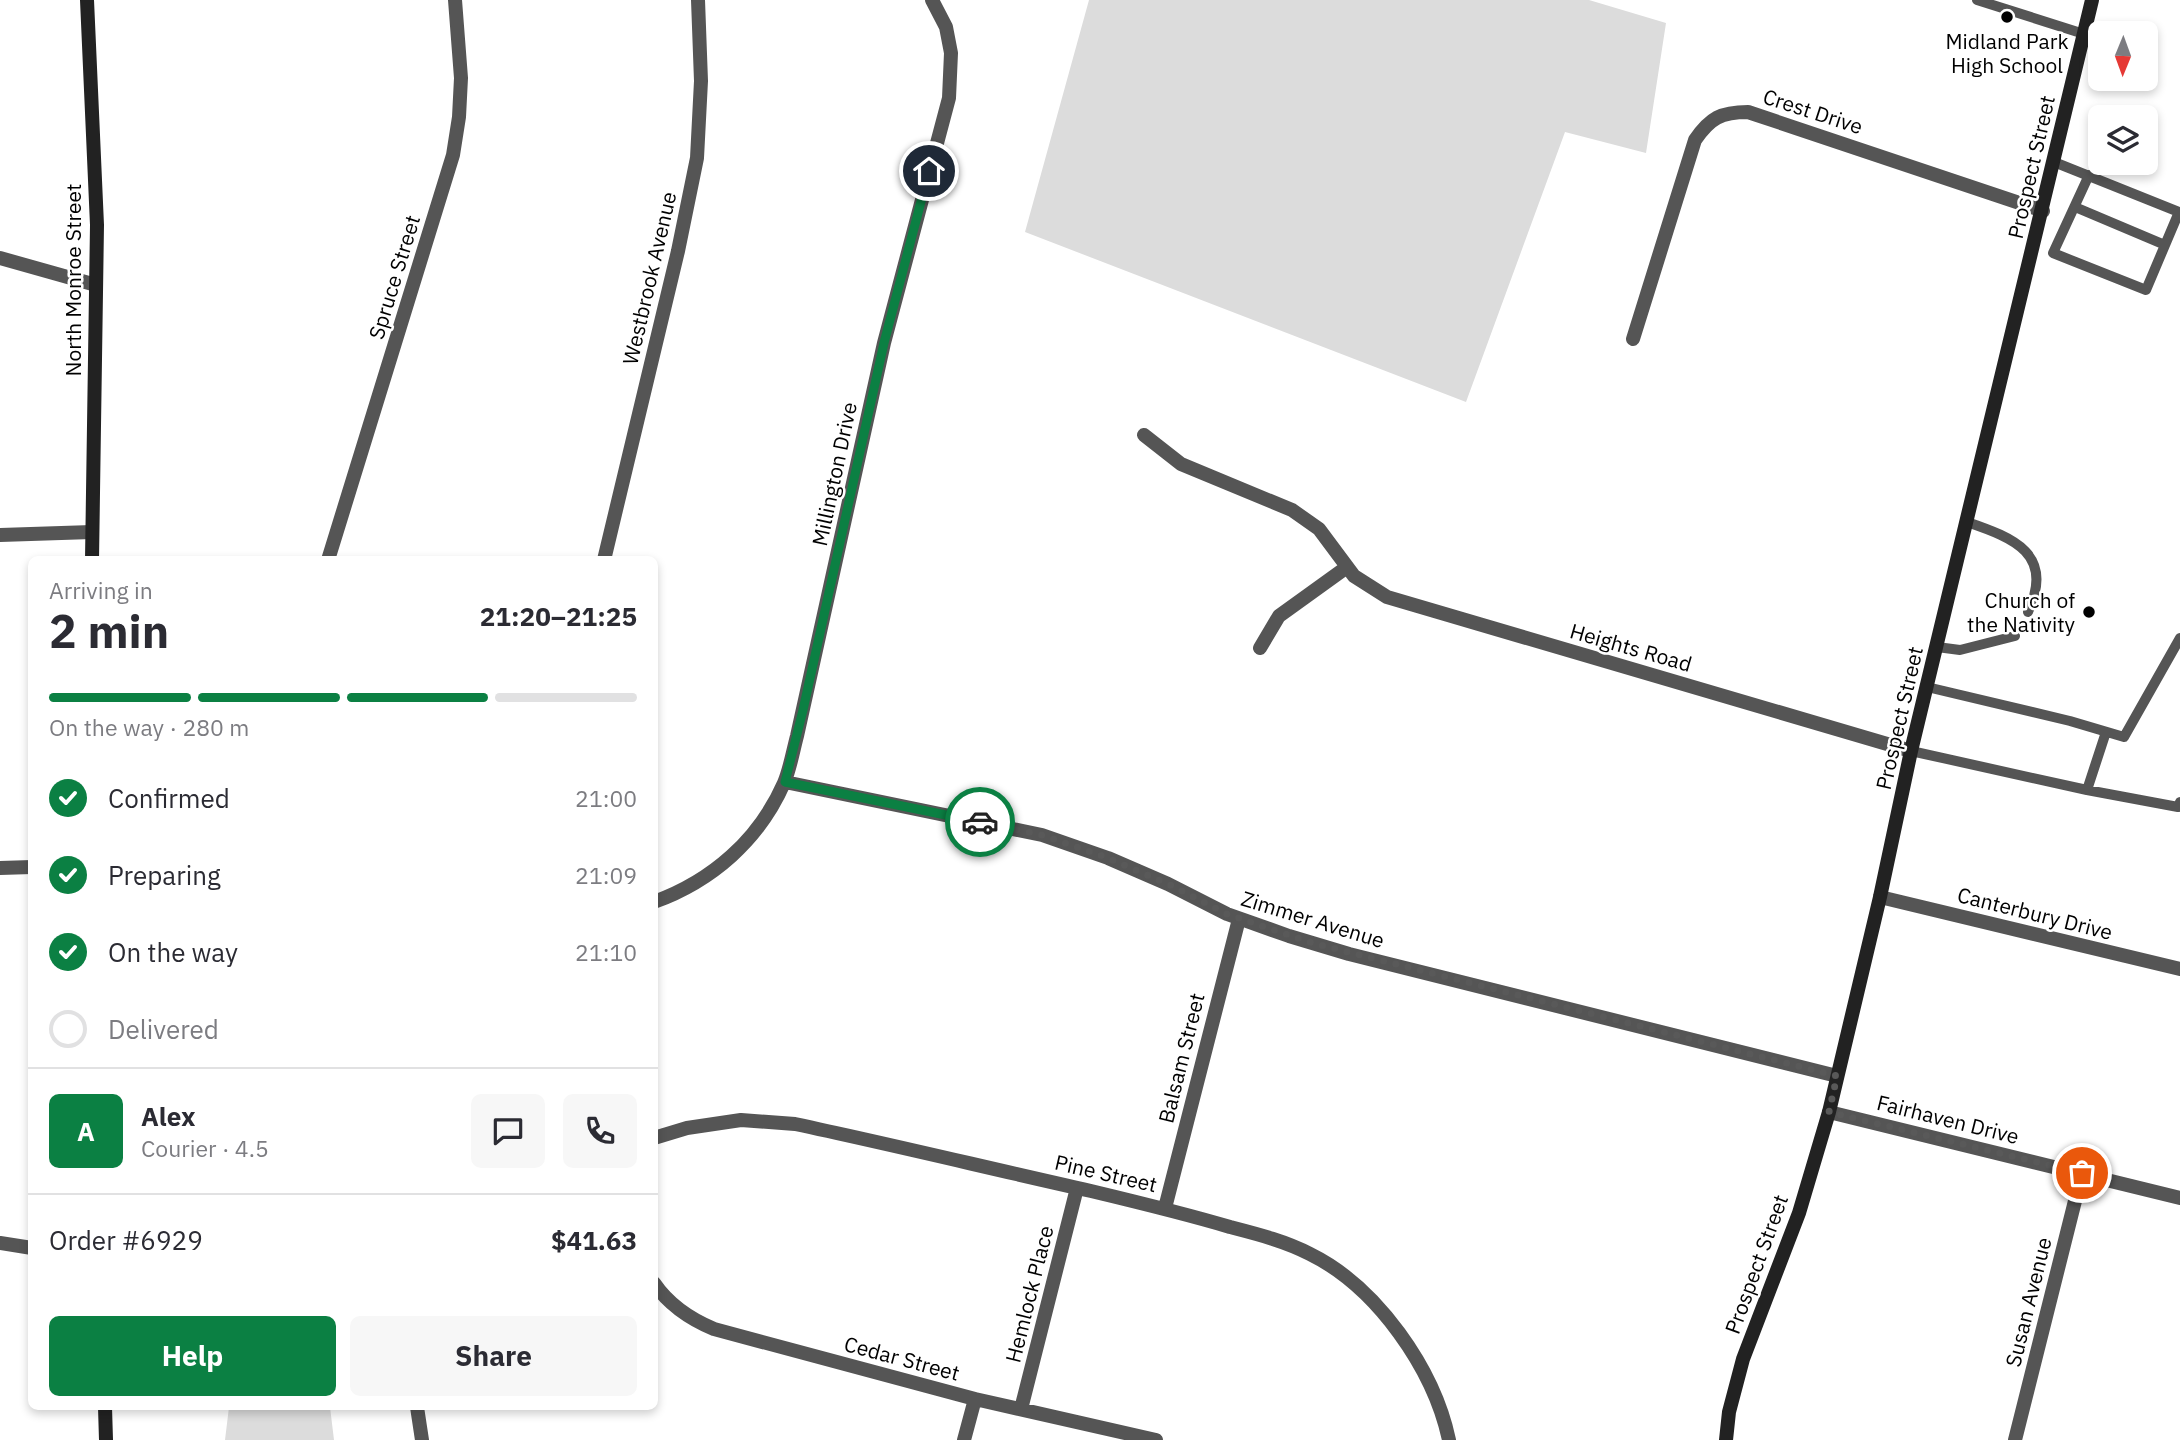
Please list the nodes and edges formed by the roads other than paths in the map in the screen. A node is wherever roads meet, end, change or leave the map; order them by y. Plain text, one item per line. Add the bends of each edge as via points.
1 (87, 0) edge
2 (454, 0) edge
3 (698, 0) edge
4 (932, 0) edge
5 (1977, 0) edge
6 (2092, 0) edge
7 (2084, 34) junction
8 (2054, 162) junction
9 (2088, 175) edge
10 (2089, 175) joint
11 (2075, 207) junction
12 (2043, 211) junction
13 (2179, 211) edge
14 (2165, 245) junction
15 (2034, 247) junction
16 (2053, 253) junction
17 (0, 258) edge
18 (96, 285) junction
19 (1633, 339) dead end
20 (1144, 435) dead end
21 (1967, 522) junction
22 (92, 532) junction
23 (0, 536) edge
24 (92, 556) edge
25 (329, 556) edge
26 (605, 556) edge
27 (1347, 568) junction
28 (2028, 612) dead end
29 (2015, 636) dead end
30 (2180, 638) edge
31 (1937, 647) junction
32 (1260, 648) dead end
33 (1927, 687) junction
34 (2106, 732) junction
35 (1911, 751) junction
36 (785, 782) junction
37 (2087, 790) junction
38 (2180, 802) edge
39 (28, 867) edge
40 (0, 869) edge
41 (1880, 897) junction
42 (658, 901) edge
43 (1239, 919) junction
44 (2180, 969) edge
45 (1837, 1076) junction
46 (1829, 1112) junction
47 (658, 1137) edge
48 (2082, 1173) junction
49 (1077, 1188) junction
50 (2180, 1198) edge
51 (1165, 1208) junction
52 (0, 1243) edge
53 (28, 1247) edge
54 (658, 1288) edge
55 (975, 1399) junction
56 (1021, 1409) junction
57 (105, 1410) edge
58 (417, 1410) edge
59 (106, 1440) edge
60 (422, 1440) edge
61 (964, 1440) edge
62 (1156, 1440) edge
63 (1449, 1440) edge
64 (1726, 1440) edge
65 (2015, 1440) edge

1 - 18 main road, North Monroe Street
2 - 25 street, Spruce Street via 461,78 453,155
3 - 26 street, Westbrook Avenue via 701,81 696,159
4 - 36 street, Millington Drive via 946,27 951,54 949,98 884,343
5 - 7 lane
6 - 7 main road, Prospect Street
7 - 8 main road, Prospect Street
8 - 9 lane
8 - 12 main road, Prospect Street
10 - 11 lane
10 - 13 lane
11 - 14 lane
11 - 16 lane
12 - 15 main road, Prospect Street
12 - 19 street, Crest Drive via 1748,112 1731,112 1714,118 1695,140
13 - 14 lane
14 - 16 lane via 2146,290
15 - 16 lane
15 - 21 main road, Prospect Street
17 - 18 street
18 - 22 main road, North Monroe Street
20 - 27 street, Heights Road via 1181,464 1292,510 1319,528
21 - 28 lane via 2000,533 2028,552 2038,579
21 - 31 main road, Prospect Street
22 - 23 street
22 - 24 main road, North Monroe Street
27 - 32 street via 1279,616
27 - 35 street, Heights Road via 1387,597
29 - 31 lane via 1960,650
30 - 34 lane via 2124,737
31 - 33 main road, Prospect Street
33 - 34 lane
33 - 35 main road, Prospect Street
34 - 37 lane
35 - 37 lane
35 - 41 main road, Prospect Street
36 - 42 street, Millington Drive via 757,831 736,853 678,894
36 - 43 street, Zimmer Avenue via 1042,835 1108,858
37 - 38 lane via 2178,807
39 - 40 street
41 - 44 street, Canterbury Drive
41 - 45 main road, Prospect Street
43 - 45 street, Zimmer Avenue via 1349,954
43 - 51 street, Balsam Street
45 - 46 main road, Prospect Street
46 - 48 street, Fairhaven Drive
46 - 64 main road, Prospect Street via 1799,1213 1743,1359
47 - 49 street, Pine Street via 741,1121 795,1124
48 - 50 street, Fairhaven Drive
48 - 65 street, Susan Avenue
49 - 51 street, Pine Street
49 - 56 street, Hemlock Place
51 - 63 street, Pine Street via 1275,1240 1311,1254 1342,1275 1373,1302 1417,1360 1434,1392
52 - 53 street
54 - 55 street, Cedar Street via 677,1309 714,1329
55 - 56 street, Cedar Street
55 - 61 street
56 - 62 street, Cedar Street
57 - 59 main road
58 - 60 street

